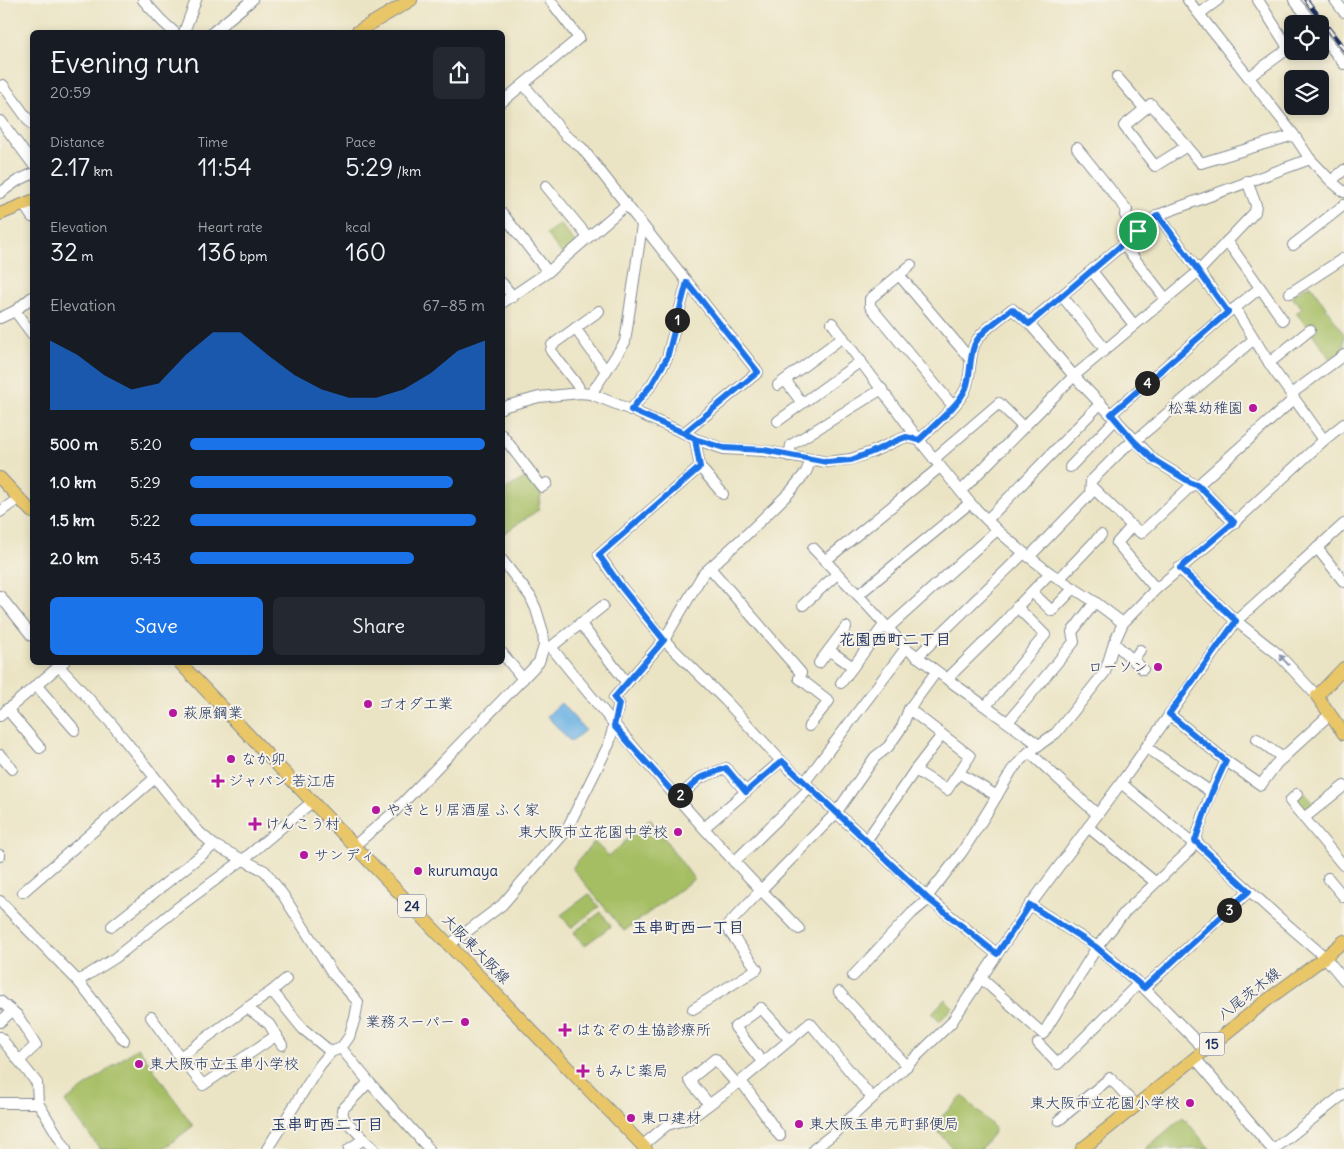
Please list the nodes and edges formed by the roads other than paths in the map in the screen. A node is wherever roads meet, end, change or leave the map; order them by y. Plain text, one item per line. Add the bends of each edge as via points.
1 (143, 0) edge
2 (196, 0) edge
3 (252, 0) edge
4 (411, 0) edge
5 (550, 0) edge
6 (1188, 0) edge
7 (1218, 0) edge
8 (1258, 0) edge
9 (1294, 0) edge
10 (1335, 0) edge
11 (1344, 12) edge
12 (1199, 14) junction
13 (1306, 15) edge
14 (172, 30) edge
15 (185, 30) edge
16 (215, 30) edge
17 (360, 30) edge
18 (1329, 45) edge
19 (1344, 64) edge
20 (1117, 77) dead end
21 (1249, 77) junction
22 (524, 85) junction
23 (0, 87) edge
24 (505, 100) edge
25 (1145, 109) junction
26 (1, 121) dead end
27 (30, 123) edge
28 (1294, 134) junction
29 (1186, 146) junction
30 (1077, 148) dead end
31 (1310, 159) junction
32 (30, 160) edge
33 (1344, 170) edge
34 (30, 175) edge
35 (1331, 180) junction
36 (1247, 182) junction
37 (546, 186) dead end
38 (1344, 192) edge
39 (0, 193) edge
40 (28, 203) edge
41 (626, 204) junction
42 (1344, 205) edge
43 (0, 214) edge
44 (1158, 215) junction
45 (505, 217) edge
46 (642, 225) junction
47 (1138, 231) junction
48 (588, 237) junction
49 (1227, 241) junction
50 (1123, 244) junction
51 (1294, 244) dead end
52 (1344, 258) edge
53 (911, 265) dead end
54 (1092, 271) junction
55 (1199, 271) junction
56 (548, 272) junction
57 (899, 275) junction
58 (687, 282) junction
59 (505, 288) edge
60 (1260, 288) junction
61 (1290, 293) dead end
62 (1062, 296) junction
63 (513, 297) junction
64 (30, 299) edge
65 (1166, 299) junction
66 (505, 301) edge
67 (1232, 310) junction
68 (15, 311) junction
69 (600, 311) dead end
70 (0, 318) edge
71 (1283, 320) dead end
72 (832, 323) dead end
73 (1029, 324) junction
74 (1134, 325) junction
75 (576, 328) junction
76 (1310, 330) dead end
77 (30, 331) edge
78 (843, 337) junction
79 (1254, 339) junction
80 (1105, 349) junction
81 (1344, 355) edge
82 (971, 360) junction
83 (861, 361) junction
84 (1269, 363) junction
85 (606, 371) junction
86 (1074, 376) junction
87 (882, 389) junction
88 (580, 393) junction
89 (591, 394) junction
90 (1293, 396) junction
91 (802, 403) junction
92 (1101, 403) junction
93 (505, 406) edge
94 (953, 406) junction
95 (631, 410) junction
96 (1114, 417) junction
97 (778, 421) dead end
98 (1344, 424) edge
99 (1023, 427) junction
100 (684, 433) junction
101 (505, 439) edge
102 (695, 439) junction
103 (919, 440) junction
104 (1324, 440) junction
105 (1134, 441) junction
106 (789, 456) junction
107 (810, 460) junction
108 (937, 463) junction
109 (700, 467) junction
110 (1070, 467) dead end
111 (0, 478) edge
112 (547, 483) dead end
113 (1196, 485) junction
114 (1091, 486) junction
115 (961, 491) junction
116 (722, 494) dead end
117 (19, 498) junction
118 (970, 503) junction
119 (30, 510) edge
120 (0, 512) edge
121 (987, 520) junction
122 (1234, 522) junction
123 (1344, 524) edge
124 (1132, 526) junction
125 (997, 530) junction
126 (1101, 535) dead end
127 (813, 548) dead end
128 (1317, 548) junction
129 (1026, 555) junction
130 (825, 561) junction
131 (505, 564) edge
132 (710, 568) junction
133 (1180, 568) junction
134 (838, 574) junction
135 (1055, 576) junction
136 (1344, 582) edge
137 (1074, 588) junction
138 (1156, 589) junction
139 (1032, 592) junction
140 (0, 596) edge
141 (858, 596) junction
142 (1095, 602) junction
143 (803, 605) dead end
144 (603, 606) dead end
145 (1017, 607) junction
146 (1236, 621) junction
147 (580, 623) junction
148 (1124, 623) junction
149 (846, 627) dead end
150 (886, 627) junction
151 (30, 634) edge
152 (664, 640) junction
153 (1114, 643) junction
154 (547, 646) junction
155 (906, 648) junction
156 (829, 650) junction
157 (1140, 650) dead end
158 (917, 656) junction
159 (505, 657) edge
160 (1133, 660) junction
161 (819, 663) dead end
162 (58, 665) edge
163 (60, 665) edge
164 (182, 665) edge
165 (853, 667) junction
166 (1344, 668) edge
167 (1144, 669) dead end
168 (936, 672) junction
169 (523, 679) junction
170 (947, 679) junction
171 (627, 683) junction
172 (841, 684) dead end
173 (36, 686) junction
174 (1317, 696) junction
175 (986, 706) junction
176 (909, 709) junction
177 (4, 712) edge
178 (1169, 714) junction
179 (1330, 714) junction
180 (1008, 722) junction
181 (614, 726) junction
182 (809, 726) dead end
183 (74, 730) dead end
184 (1344, 734) edge
185 (942, 735) junction
186 (1257, 738) dead end
187 (1039, 745) junction
188 (1146, 747) junction
189 (40, 748) dead end
190 (1029, 752) junction
191 (0, 755) edge
192 (1283, 758) junction
193 (782, 761) junction
194 (1226, 761) junction
195 (12, 769) dead end
196 (915, 770) junction
197 (959, 772) junction
198 (155, 778) junction
199 (1121, 783) junction
200 (807, 785) junction
201 (1344, 786) edge
202 (746, 792) junction
203 (1212, 792) junction
204 (1297, 794) dead end
205 (997, 796) junction
206 (678, 798) junction
207 (312, 802) junction
208 (836, 813) junction
209 (1097, 814) junction
210 (1304, 818) junction
211 (1088, 827) junction
212 (704, 828) junction
213 (866, 841) junction
214 (1194, 843) junction
215 (214, 845) junction
216 (354, 846) junction
217 (244, 859) junction
218 (734, 862) junction
219 (1344, 864) edge
220 (1328, 878) dead end
221 (1155, 882) junction
222 (761, 890) junction
223 (1249, 891) junction
224 (23, 892) dead end
225 (1344, 897) edge
226 (928, 898) junction
227 (1030, 905) junction
228 (2, 908) edge
229 (112, 926) dead end
230 (799, 929) dead end
231 (1344, 941) edge
232 (449, 945) junction
233 (1096, 947) junction
234 (997, 954) junction
235 (1325, 957) junction
236 (853, 976) dead end
237 (981, 978) junction
238 (286, 979) dead end
239 (1344, 980) edge
240 (78, 981) junction
241 (1141, 985) junction
242 (272, 991) junction
243 (839, 992) dead end
244 (0, 1001) edge
245 (247, 1008) junction
246 (693, 1009) dead end
247 (12, 1011) junction
248 (151, 1017) dead end
249 (0, 1022) edge
250 (0, 1037) edge
251 (124, 1040) dead end
252 (790, 1040) junction
253 (1038, 1043) dead end
254 (336, 1050) junction
255 (1200, 1054) junction
256 (180, 1057) junction
257 (19, 1061) junction
258 (763, 1063) junction
259 (907, 1066) junction
260 (369, 1082) junction
261 (739, 1082) junction
262 (1344, 1094) edge
263 (872, 1098) junction
264 (0, 1103) edge
265 (38, 1104) junction
266 (709, 1104) junction
267 (1136, 1106) junction
268 (1060, 1120) dead end
269 (780, 1136) dead end
270 (364, 1139) junction
271 (645, 1147) edge
272 (1085, 1148) edge
273 (66, 1149) edge
274 (267, 1149) edge
275 (349, 1149) edge
276 (374, 1149) edge
277 (429, 1149) edge
278 (814, 1149) edge
279 (1273, 1149) edge

1 - 14 street
2 - 15 street
3 - 16 street
4 - 17 main road
5 - 22 street via 580,38
6 - 12 street
7 - 12 street
8 - 21 street via 1288,49
9 - 13 street
10 - 11 street
12 - 21 street
18 - 19 street
20 - 25 street
21 - 28 street
22 - 24 street
22 - 41 street via 565,135 582,148
23 - 27 street via 3,85
25 - 29 street via 1151,104
25 - 29 street via 1124,126 1155,166
26 - 32 street
28 - 29 street via 1201,163
28 - 31 street
30 - 47 street via 1127,210 1125,215
31 - 35 street
31 - 36 street
33 - 35 street
34 - 39 street
35 - 38 street
36 - 44 street
36 - 49 street via 1256,205 1255,212
37 - 48 street
40 - 43 main road
41 - 46 street
41 - 48 street
42 - 51 street
44 - 47 street
44 - 55 street
45 - 56 street
46 - 58 street
46 - 85 street via 625,342
47 - 50 street
48 - 56 street
49 - 55 street
49 - 60 street
50 - 54 street
50 - 65 street
52 - 61 street
53 - 57 street
54 - 62 street
54 - 74 street
55 - 65 street
55 - 67 street
56 - 63 street
57 - 82 street
57 - 94 street via 870,298 870,306
58 - 95 street via 667,358
58 - 100 street via 758,372
59 - 63 street
60 - 67 street
60 - 71 street
62 - 73 street
62 - 80 street
63 - 66 street
64 - 68 street
65 - 74 street
67 - 79 street
67 - 96 street
68 - 70 street
68 - 77 street
69 - 75 street
72 - 78 street
73 - 82 street via 1012,309 976,341
73 - 86 street
74 - 80 street
75 - 85 street
75 - 88 street via 552,345 551,350
76 - 84 street
78 - 83 street
78 - 91 street via 782,382
79 - 84 street
79 - 105 street
80 - 86 street
81 - 90 street
82 - 94 street via 966,389
83 - 87 street
83 - 91 street
84 - 90 street
85 - 89 street
86 - 92 street
86 - 99 street
87 - 103 street
87 - 106 street via 791,445
88 - 89 street
88 - 93 street via 539,397
89 - 95 street
90 - 104 street
90 - 113 street
91 - 97 street
92 - 96 street
92 - 121 street
94 - 103 street
95 - 100 street
96 - 105 street
96 - 110 street
98 - 104 street
99 - 108 street via 999,403
99 - 115 street
100 - 102 street
101 - 112 street via 542,487
102 - 106 street via 724,448 764,450
102 - 109 street
103 - 107 street via 906,437 851,460
103 - 108 street
104 - 122 street
105 - 113 street via 1154,460
105 - 114 street via 1091,481
106 - 107 street
107 - 132 street via 806,472 790,492
108 - 115 street
108 - 130 street
109 - 116 street
109 - 152 street via 599,555
111 - 117 main road
113 - 122 street
113 - 124 street via 1141,533
114 - 124 street
114 - 129 street via 1090,494
115 - 118 street
117 - 119 main road
117 - 120 street
118 - 121 street
118 - 141 street
121 - 125 street
122 - 133 street
123 - 128 street
124 - 138 street via 1117,543
125 - 129 street
125 - 150 street
126 - 135 street
127 - 130 street
128 - 136 street
128 - 146 street
129 - 135 street
129 - 158 street
130 - 134 street
131 - 154 street via 530,596
132 - 152 street via 703,574
132 - 182 street via 802,672 799,678 829,700
133 - 138 street
133 - 146 street
134 - 141 street
134 - 143 street
135 - 137 street
135 - 139 street
137 - 139 street via 1052,611
137 - 142 street
138 - 148 street
139 - 145 street
140 - 151 street
141 - 150 street
142 - 148 street
142 - 180 street via 1072,632 1074,642
144 - 147 street
145 - 170 street
145 - 175 street via 1045,635
174 -> 146 street via 1278,654
146 - 178 street
147 - 154 street
147 - 171 street
148 - 153 street
149 - 156 street
150 - 155 street
150 - 165 street
152 - 171 street
152 - 193 street
153 - 160 street
153 - 187 street via 1105,672 1056,733
154 - 169 street via 539,662
154 - 181 street
155 - 158 street
155 - 200 street
156 - 161 street
156 - 165 street
157 - 160 street
158 - 168 street
159 - 169 street
160 - 167 street
162 - 173 street
163 - 198 street
164 - 207 main road, 大阪東大阪線 / 24
165 - 172 street
166 - 174 main road
168 - 170 street
168 - 176 street
169 - 216 street via 394,812
170 - 175 street
171 - 181 street via 614,698 619,704
173 - 177 street
173 - 183 street
174 - 179 main road
175 - 180 street
176 - 185 street
176 - 208 street via 902,727 888,747 875,757
177 - 189 street
178 - 188 street
178 - 194 street
179 - 184 main road
179 - 192 street
180 - 187 street
181 - 206 street
181 - 232 street via 610,744 566,831 502,904
185 - 196 street
185 - 197 street via 970,756
186 - 192 street
187 - 190 street
188 - 199 street
188 - 203 street
190 - 205 street via 1012,770
190 - 209 street
191 - 195 street
192 - 194 street via 1261,786
193 - 200 street
193 - 202 street
194 - 203 street
196 - 197 street via 947,790
196 - 213 street
197 - 205 street
198 - 215 street via 199,832
198 - 224 street
199 - 209 street
199 - 214 street
200 - 208 street
200 - 218 street
201 - 210 street
202 - 206 street via 726,768 700,778
202 - 212 street
203 - 214 street
204 - 210 street via 1290,801
205 - 226 street
206 - 212 street
207 - 216 main road, 大阪東大阪線 / 24
207 - 217 street
208 - 213 street
208 - 222 street
209 - 211 street
210 - 219 street
211 - 221 street
211 - 227 street
212 - 218 street
213 - 226 street
214 - 221 street
214 - 223 street
215 - 217 street
215 - 229 street
216 - 232 main road, 大阪東大阪線 / 24
217 - 240 street via 115,958
217 - 254 street via 265,871 333,974 358,1002 348,1037
218 - 222 street
220 - 225 street
221 - 233 street
222 - 230 street
222 - 246 street via 726,927 756,969
223 - 235 street
223 - 241 street
226 - 234 street
226 - 236 street
227 - 233 street
227 - 234 street
228 - 240 street
231 - 235 main road, 八尾茨木線 / 15
232 - 271 main road, 大阪東大阪線 / 24
233 - 237 street via 1043,1034
233 - 241 street
234 - 237 street
235 - 239 street
235 - 255 main road, 八尾茨木線 / 15
237 - 259 street via 951,1023
238 - 242 street
240 - 251 street
241 - 253 street via 1058,1064
241 - 255 street
242 - 245 street
242 - 254 street via 302,1029
243 - 259 street
244 - 247 street
245 - 256 street
245 - 256 street via 269,1024 280,1040 203,1085
247 - 249 street
247 - 257 street via 36,1046
248 - 256 street
250 - 257 street
252 - 258 street
252 - 258 street via 761,1008 735,1027
252 - 263 street via 810,1023
254 - 260 street
254 - 274 street via 320,1065
255 - 267 main road, 八尾茨木線 / 15
255 - 279 street
257 - 265 street via 36,1083
258 - 261 street
259 - 263 street
260 - 270 street via 342,1110 344,1119
260 - 277 street
261 - 266 street
261 - 266 street via 715,1059 689,1080
261 - 269 street
262 - 279 street
263 - 278 street
264 - 265 street
265 - 273 street
266 - 271 street via 691,1118 667,1125
267 - 268 street via 1110,1078
267 - 272 main road, 八尾茨木線 / 15
270 - 275 street
270 - 276 street

